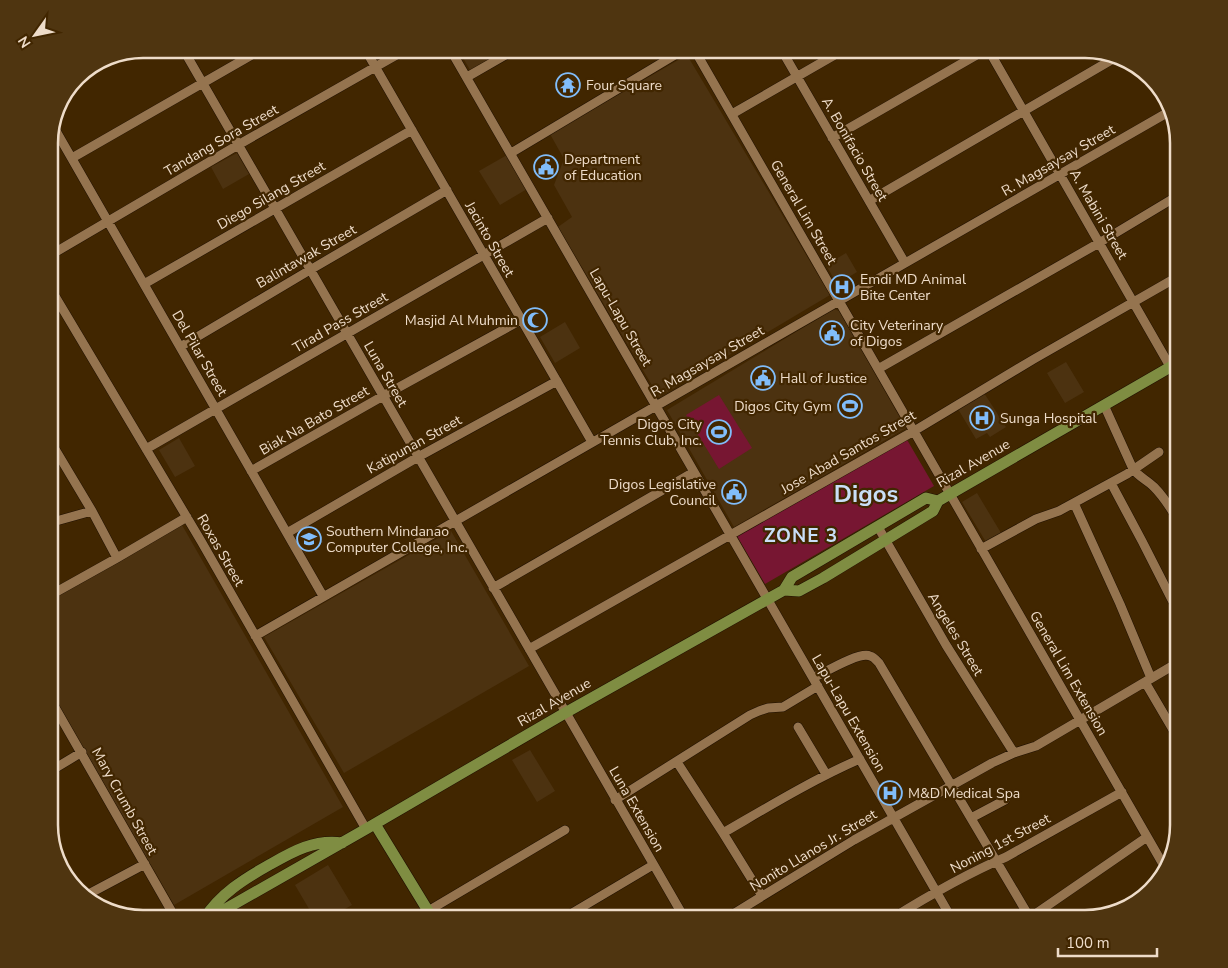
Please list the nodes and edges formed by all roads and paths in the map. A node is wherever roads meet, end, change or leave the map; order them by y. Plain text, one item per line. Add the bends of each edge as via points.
1 (188, 58) edge
2 (246, 58) edge
3 (370, 58) edge
4 (391, 58) edge
5 (455, 58) edge
6 (500, 58) edge
7 (671, 58) edge
8 (699, 58) edge
9 (786, 58) edge
10 (829, 58) edge
11 (971, 58) edge
12 (992, 58) edge
13 (1109, 61) edge
14 (375, 67) junction
15 (797, 76) junction
16 (467, 77) junction
17 (203, 83) junction
18 (1024, 112) junction
19 (732, 114) junction
20 (1165, 114) edge
21 (412, 130) junction
22 (58, 135) edge
23 (832, 138) junction
24 (238, 145) junction
25 (510, 153) junction
26 (72, 158) junction
27 (1060, 174) junction
28 (447, 190) junction
29 (1170, 200) edge
30 (869, 202) junction
31 (275, 208) junction
32 (548, 218) junction
33 (108, 221) junction
34 (1099, 243) junction
35 (58, 251) edge
36 (484, 255) junction
37 (905, 263) junction
38 (310, 270) junction
39 (1170, 281) edge
40 (144, 284) junction
41 (58, 301) edge
42 (839, 301) junction
43 (1133, 302) junction
44 (521, 320) junction
45 (347, 334) junction
46 (180, 347) junction
47 (1170, 358) edge
48 (1170, 368) edge
49 (878, 369) junction
50 (557, 381) junction
51 (383, 396) junction
52 (656, 406) junction
53 (1104, 406) junction
54 (216, 409) junction
55 (914, 431) junction
56 (592, 442) junction
57 (146, 449) junction
58 (1159, 452) dead end
59 (418, 457) junction
60 (58, 459) edge
61 (1134, 469) junction
62 (251, 472) junction
63 (694, 472) junction
64 (1111, 483) junction
65 (950, 494) junction
66 (938, 501) junction
67 (1074, 503) junction
68 (1170, 508) edge
69 (92, 511) junction
70 (187, 517) junction
71 (58, 520) edge
72 (454, 521) junction
73 (878, 527) junction
74 (287, 534) junction
75 (731, 535) junction
76 (856, 540) junction
77 (886, 540) junction
78 (981, 548) junction
79 (864, 553) junction
80 (117, 558) junction
81 (493, 588) junction
82 (784, 590) junction
83 (58, 591) edge
84 (324, 596) junction
85 (767, 598) junction
86 (1170, 598) edge
87 (255, 636) junction
88 (529, 650) junction
89 (1170, 667) edge
90 (1148, 680) junction
91 (816, 682) junction
92 (58, 712) edge
93 (565, 713) junction
94 (1080, 720) junction
95 (1170, 723) edge
96 (798, 728) dead end
97 (82, 752) junction
98 (1014, 753) junction
99 (860, 759) junction
100 (677, 762) junction
101 (58, 767) edge
102 (826, 774) junction
103 (952, 785) junction
104 (1122, 792) junction
105 (616, 800) junction
106 (1005, 800) dead end
107 (894, 818) junction
108 (971, 818) junction
109 (370, 827) junction
110 (565, 830) dead end
111 (723, 833) junction
112 (1147, 837) junction
113 (342, 843) junction
114 (1163, 860) edge
115 (995, 861) junction
116 (144, 864) junction
117 (653, 865) junction
118 (937, 892) junction
119 (91, 893) edge
120 (762, 896) junction
121 (171, 910) edge
122 (210, 910) edge
123 (224, 910) edge
124 (427, 910) edge
125 (438, 910) edge
126 (577, 910) edge
127 (679, 910) edge
128 (739, 910) edge
129 (906, 910) edge
130 (947, 910) edge
131 (1024, 910) edge
132 (1042, 910) edge

1 - 17 street, Luna Street
2 - 17 street
3 - 14 street, Jacinto Street
4 - 14 street, Tandang Sora Street
5 - 16 street, Lapu-Lapu Street
6 - 16 street
7 - 25 street
8 - 19 street, General Lim Street
9 - 15 street, A. Bonifacio Street
10 - 15 street
11 - 23 street
12 - 18 street, A. Mabini Street
13 - 18 street
14 - 21 street, Jacinto Street
14 - 24 street, Tandang Sora Street
15 - 19 street
15 - 23 street, A. Bonifacio Street
16 - 25 street, Lapu-Lapu Street
17 - 24 street, Luna Street
17 - 26 street
18 - 27 street, A. Mabini Street
18 - 30 street
19 - 42 street, General Lim Street
20 - 27 street, R. Magsaysay Street
21 - 28 street, Jacinto Street
21 - 31 street, Diego Silang Street
22 - 26 street, Del Pilar Street
23 - 30 street, A. Bonifacio Street
24 - 31 street, Luna Street
24 - 33 street, Tandang Sora Street
25 - 32 street, Lapu-Lapu Street
26 - 33 street, Del Pilar Street
27 - 34 street, A. Mabini Street
27 - 37 street, R. Magsaysay Street
28 - 36 street, Jacinto Street
28 - 38 street, Balintawak Street
29 - 34 street
30 - 37 street, A. Bonifacio Street
31 - 38 street, Luna Street
31 - 40 street, Diego Silang Street
32 - 36 street, Tirad Pass Street
32 - 52 street, Lapu-Lapu Street
33 - 35 street, Tandang Sora Street
33 - 40 street, Del Pilar Street
34 - 43 street, A. Mabini Street
34 - 49 street
36 - 44 street, Jacinto Street
36 - 45 street, Tirad Pass Street
37 - 42 street, R. Magsaysay Street
38 - 45 street, Luna Street
38 - 46 street, Balintawak Street
39 - 43 street, Jose Abad Santos Street
40 - 46 street, Del Pilar Street
41 - 57 street, Roxas Street
42 - 49 street, General Lim Street
42 - 52 street, R. Magsaysay Street
43 - 47 street, A. Mabini Street
43 - 55 street, Jose Abad Santos Street
44 - 50 street, Jacinto Street
44 - 51 street, Biak Na Bato Street
45 - 51 street, Luna Street
45 - 54 street, Tirad Pass Street
46 - 54 street, Del Pilar Street
48 - 53 main road, Rizal Avenue
49 - 55 street, General Lim Street
50 - 56 street, Jacinto Street
50 - 59 street, Katipunan Street
51 - 59 street, Luna Street
51 - 62 street, Biak Na Bato Street
52 - 56 street, R. Magsaysay Street
52 - 63 street, Lapu-Lapu Street
53 - 61 street
53 - 65 main road, Rizal Avenue
54 - 57 street, Tirad Pass Street
54 - 62 street, Del Pilar Street
55 - 65 street, General Lim Street
55 - 75 street, Jose Abad Santos Street
56 - 72 street, R. Magsaysay Street
57 - 70 street, Roxas Street
58 - 61 street
59 - 72 street, Luna Street
59 - 74 street, Katipunan Street
60 - 69 street
61 - 64 street
61 - 68 street via 1162,495
62 - 74 street, Del Pilar Street
63 - 75 street, Lapu-Lapu Street
63 - 81 street
64 - 67 street
64 - 86 street
65 - 66 main road, Rizal Avenue
65 - 78 street, General Lim Extension
66 - 73 main road, Rizal Avenue via 926,498
66 - 77 main road, Rizal Avenue via 933,511
67 - 78 street via 1060,512 1036,518
67 - 90 street via 1120,604
69 - 71 street
69 - 80 street
70 - 80 street
70 - 87 street, Roxas Street
72 - 81 street, Luna Street
72 - 84 street, R. Magsaysay Street
73 - 76 main road, Rizal Avenue
73 - 77 street, Angeles Street
74 - 84 street, Del Pilar Street
75 - 85 street, Lapu-Lapu Street
75 - 88 street, Jose Abad Santos Street
76 - 79 main road
76 - 82 main road, Rizal Avenue via 792,578
77 - 79 main road, Rizal Avenue
77 - 98 street, Angeles Street via 941,637
78 - 94 street, General Lim Extension
79 - 82 main road, Rizal Avenue via 799,591
80 - 83 street
81 - 88 street, Luna Street
82 - 85 main road, Rizal Avenue
84 - 87 street, R. Magsaysay Street
85 - 91 street, Lapu-Lapu Extension
85 - 93 main road, Rizal Avenue
87 - 109 street, Roxas Street
88 - 93 street, Luna Street
89 - 90 street, Nonito Llanos Jr. Street
90 - 94 street, Nonito Llanos Jr. Street
90 - 95 street
91 - 99 street, Lapu-Lapu Extension
91 - 100 street via 783,707 768,708 750,715
91 - 103 street via 834,667 862,655 875,658
92 - 97 street, Mary Crumb Street
93 - 105 street, Luna Extension
93 - 109 main road, Rizal Avenue
94 - 98 street, Nonito Llanos Jr. Street via 1036,746
94 - 104 street, General Lim Extension
96 - 102 street
97 - 101 street
97 - 116 street, Mary Crumb Street
98 - 103 street, Nonito Llanos Jr. Street
99 - 102 street
99 - 107 street, Lapu-Lapu Extension
100 - 105 street
100 - 111 street
102 - 111 street
103 - 107 street, Nonito Llanos Jr. Street
103 - 108 street
104 - 112 street, General Lim Extension
104 - 115 street, Noning 1st Street
105 - 117 street, Luna Extension
106 - 108 street
107 - 118 street, Lapu-Lapu Extension
107 - 120 street, Nonito Llanos Jr. Street
108 - 115 street
109 - 113 main road, Rizal Avenue
109 - 124 main road
110 - 125 street
111 - 120 street
112 - 114 street, General Lim Extension
112 - 132 street
113 - 122 main road, Rizal Avenue via 314,844 284,856 230,890
113 - 123 main road, Rizal Avenue
115 - 118 street, Noning 1st Street
115 - 131 street
116 - 119 street
116 - 121 street, Mary Crumb Street
117 - 126 street
117 - 127 street, Luna Extension
118 - 129 street, Noning 1st Street
118 - 130 street, Lapu-Lapu Extension
120 - 128 street, Nonito Llanos Jr. Street

